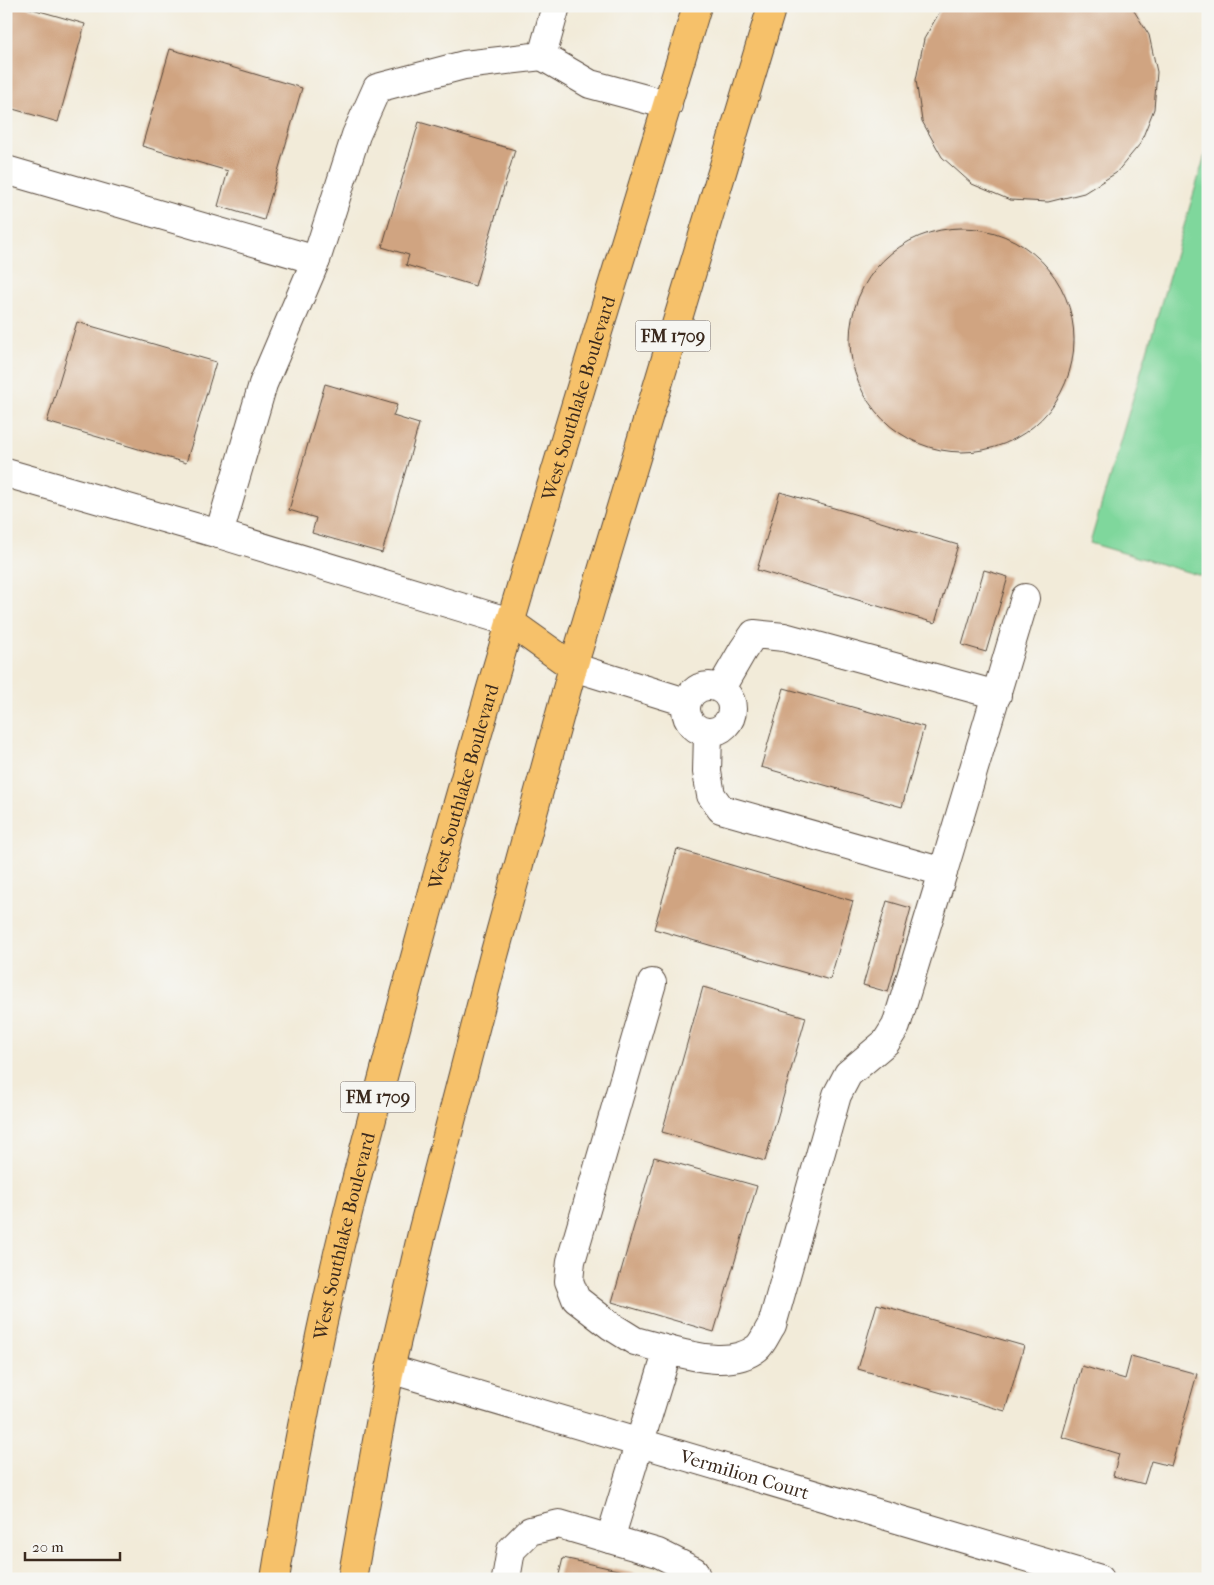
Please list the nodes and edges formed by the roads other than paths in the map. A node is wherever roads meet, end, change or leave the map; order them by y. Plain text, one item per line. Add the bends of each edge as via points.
1 (556, 6) edge
2 (697, 6) edge
3 (772, 6) edge
4 (542, 56) junction
5 (668, 104) junction
6 (6, 170) edge
7 (316, 260) junction
8 (6, 473) edge
9 (219, 534) junction
10 (1025, 598) dead end
11 (510, 622) junction
12 (573, 667) junction
13 (721, 688) junction
14 (997, 695) junction
15 (686, 702) junction
16 (708, 733) junction
17 (943, 872) junction
18 (652, 983) dead end
19 (668, 1350) junction
20 (390, 1369) junction
21 (639, 1443) junction
22 (610, 1538) junction
23 (274, 1579) edge
24 (352, 1579) edge
25 (506, 1579) edge
26 (697, 1579) edge
27 (1100, 1579) edge

1 - 4 street
2 - 5 main road, West Southlake Boulevard / FM 1709
3 - 12 main road, FM 1709
4 - 5 street via 590,84
4 - 7 street via 464,64 377,88 356,135
5 - 11 main road, West Southlake Boulevard / FM 1709
6 - 7 street
7 - 9 street via 264,384
8 - 9 street
9 - 11 street
10 - 14 street
11 - 12 main road
11 - 23 main road, West Southlake Boulevard / FM 1709 via 385,1068 339,1250 293,1469
12 - 15 street
12 - 20 main road, FM 1709 via 423,1229
13 - 14 street via 754,634 784,637
13 - 15 street via 707,685 694,690
13 - 16 street via 729,697 732,709 729,721 720,730
14 - 17 street
15 - 16 street via 686,717 694,728
16 - 17 street via 707,772 712,795 721,809
17 - 19 street via 896,1026 886,1042 848,1074 837,1095 772,1325 758,1347 736,1358 698,1358
18 - 19 street via 571,1261 569,1281 576,1299 611,1326 635,1341
19 - 21 street
20 - 21 street, Vermilion Court
20 - 24 main road, FM 1709
21 - 22 street
21 - 27 street, Vermilion Court
22 - 25 street via 559,1524 530,1531 511,1550
22 - 26 street via 658,1553 694,1571

